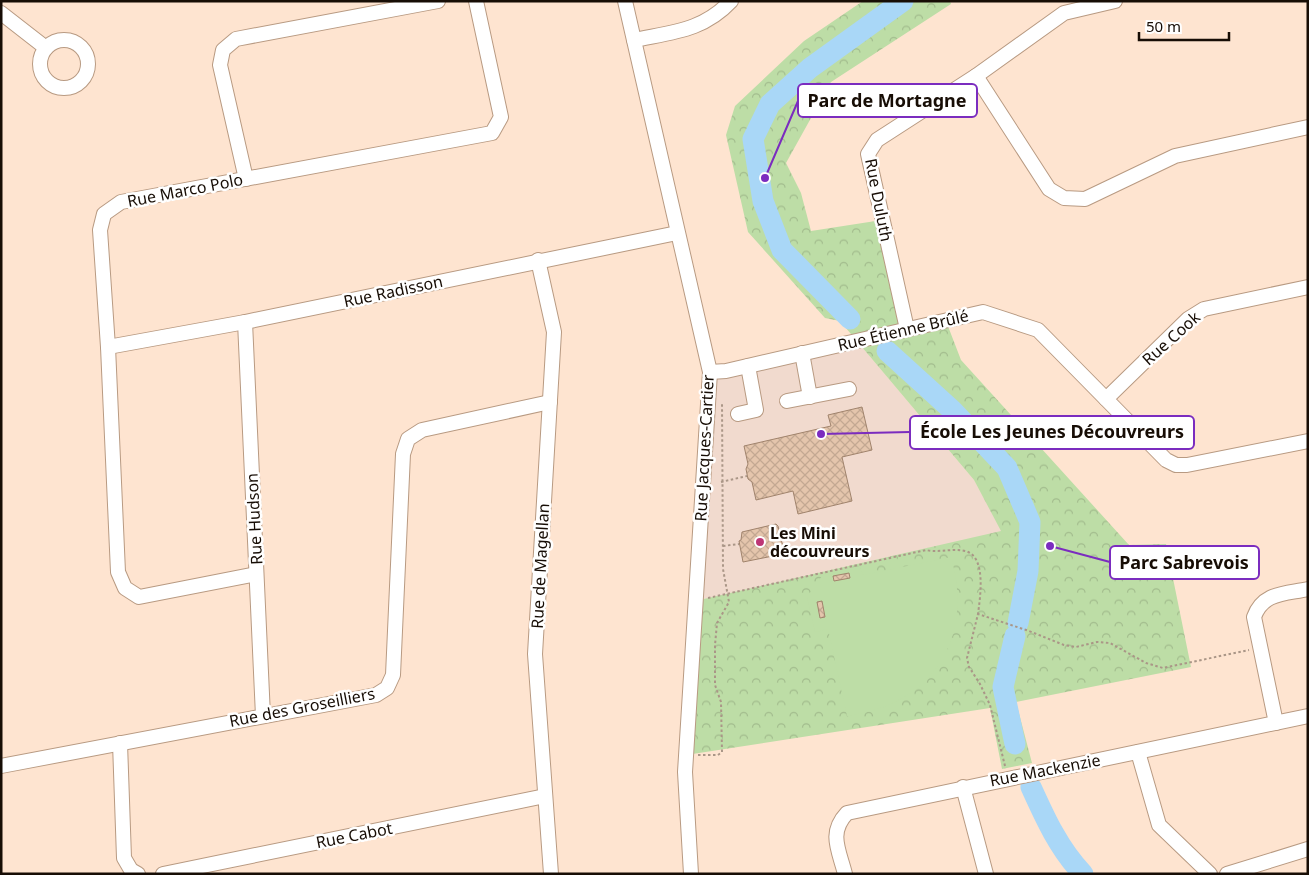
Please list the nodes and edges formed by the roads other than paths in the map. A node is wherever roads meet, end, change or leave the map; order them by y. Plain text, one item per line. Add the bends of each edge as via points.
1 (438, 1) edge
2 (476, 1) edge
3 (625, 1) edge
4 (731, 1) edge
5 (1115, 1) edge
6 (1, 13) edge
7 (634, 40) junction
8 (46, 48) dead end
9 (976, 76) junction
10 (1308, 128) edge
11 (246, 179) junction
12 (677, 232) junction
13 (538, 260) junction
14 (1308, 288) edge
15 (245, 322) junction
16 (906, 329) junction
17 (108, 346) junction
18 (802, 353) junction
19 (748, 366) junction
20 (710, 372) junction
21 (849, 389) dead end
22 (810, 397) junction
23 (1106, 399) junction
24 (787, 401) dead end
25 (550, 402) junction
26 (738, 414) dead end
27 (1308, 441) edge
28 (256, 574) junction
29 (1308, 589) edge
30 (263, 716) junction
31 (1308, 716) edge
32 (1276, 723) junction
33 (120, 743) junction
34 (1138, 752) junction
35 (1, 766) edge
36 (963, 787) junction
37 (545, 796) junction
38 (1308, 849) edge
39 (138, 874) edge
40 (163, 874) edge
41 (551, 874) edge
42 (691, 874) edge
43 (845, 874) edge
44 (986, 874) edge
45 (1210, 874) edge
46 (1227, 874) edge

1 - 11 street via 236,39 223,50 220,65
2 - 11 street, Rue Marco Polo via 501,117 492,133
3 - 7 street, Rue Jacques-Cartier
4 - 7 street via 718,15 698,27
5 - 9 street, Rue Duluth via 1064,13
6 - 8 street
7 - 12 street, Rue Jacques-Cartier
9 - 10 street via 1050,189 1064,198 1085,199 1175,156
9 - 16 street, Rue Duluth via 876,140 868,154
11 - 17 street, Rue Marco Polo via 121,202 104,214 100,230
12 - 13 street, Rue Radisson
12 - 20 street, Rue Jacques-Cartier
13 - 15 street, Rue Radisson
13 - 25 street, Rue de Magellan via 554,332
14 - 23 street, Rue Cook via 1204,309 1188,319
15 - 17 street, Rue Radisson
15 - 28 street, Rue Hudson
16 - 18 street, Rue Étienne Brûlé
16 - 23 street, Rue Étienne Brûlé via 983,312 1038,330
17 - 28 street, Rue Marco Polo via 118,572 125,588 139,597
18 - 19 street, Rue Étienne Brûlé
18 - 22 street
19 - 20 street, Rue Étienne Brûlé
19 - 26 street via 756,410
20 - 42 street, Rue Jacques-Cartier via 686,755
21 - 22 street
22 - 24 street
23 - 27 street, Rue Étienne Brûlé via 1166,460 1176,465
25 - 30 street, Rue des Groseilliers via 422,430 408,439 403,454 393,675 387,688 376,695
25 - 37 street, Rue de Magellan via 535,654
28 - 30 street, Rue Hudson
29 - 32 street via 1266,598 1254,616
30 - 33 street, Rue des Groseilliers
31 - 32 street, Rue Mackenzie
32 - 34 street, Rue Mackenzie
33 - 35 street, Rue des Groseilliers
33 - 39 street via 124,858 131,870
34 - 36 street, Rue Mackenzie
34 - 45 street via 1159,825
36 - 43 street, Rue Mackenzie via 847,813 838,823 835,836
36 - 44 street
37 - 40 street, Rue Cabot
37 - 41 street, Rue de Magellan
38 - 46 street

